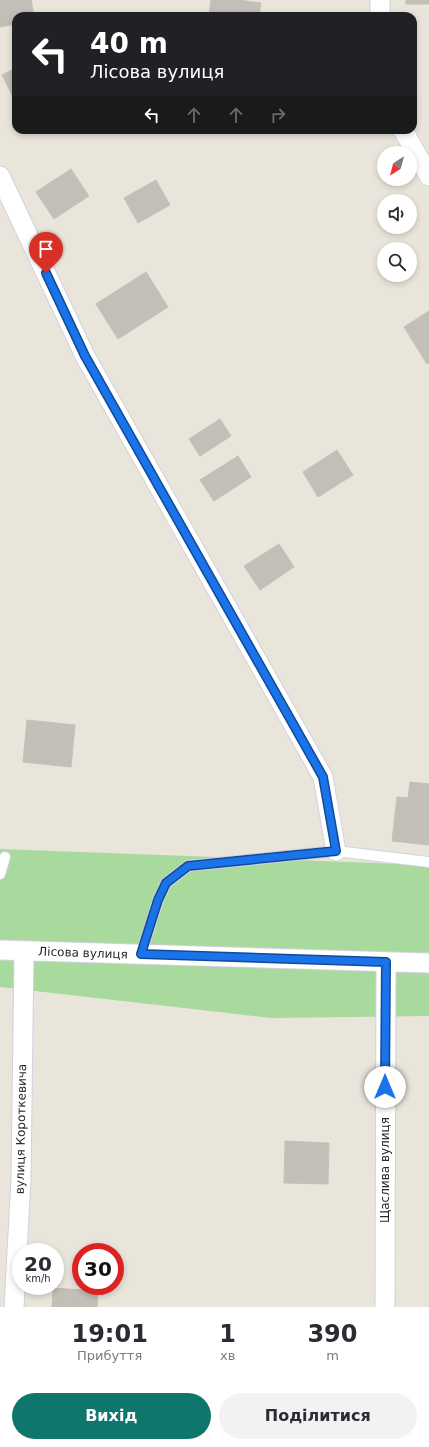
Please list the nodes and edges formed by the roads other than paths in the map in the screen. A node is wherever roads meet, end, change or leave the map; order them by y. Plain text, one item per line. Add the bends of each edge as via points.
1 (380, 0) edge
2 (380, 12) edge
3 (405, 134) edge
4 (0, 176) edge
5 (429, 176) edge
6 (336, 851) junction
7 (4, 856) dead end
8 (429, 862) edge
9 (0, 874) edge
10 (0, 950) edge
11 (24, 951) junction
12 (141, 954) junction
13 (386, 962) junction
14 (429, 963) edge
15 (14, 1307) edge
16 (385, 1307) edge

1 - 2 street
3 - 5 street
4 - 6 street via 85,356 323,777
6 - 8 lane
6 - 12 lane via 188,866 166,883
7 - 9 lane
10 - 11 street, Лісова вулиця
11 - 12 street, Лісова вулиця
11 - 15 street, вулиця Короткевича via 21,1179
12 - 13 street, Лісова вулиця
13 - 14 street, Лісова вулиця
13 - 16 street, Щаслива вулиця

